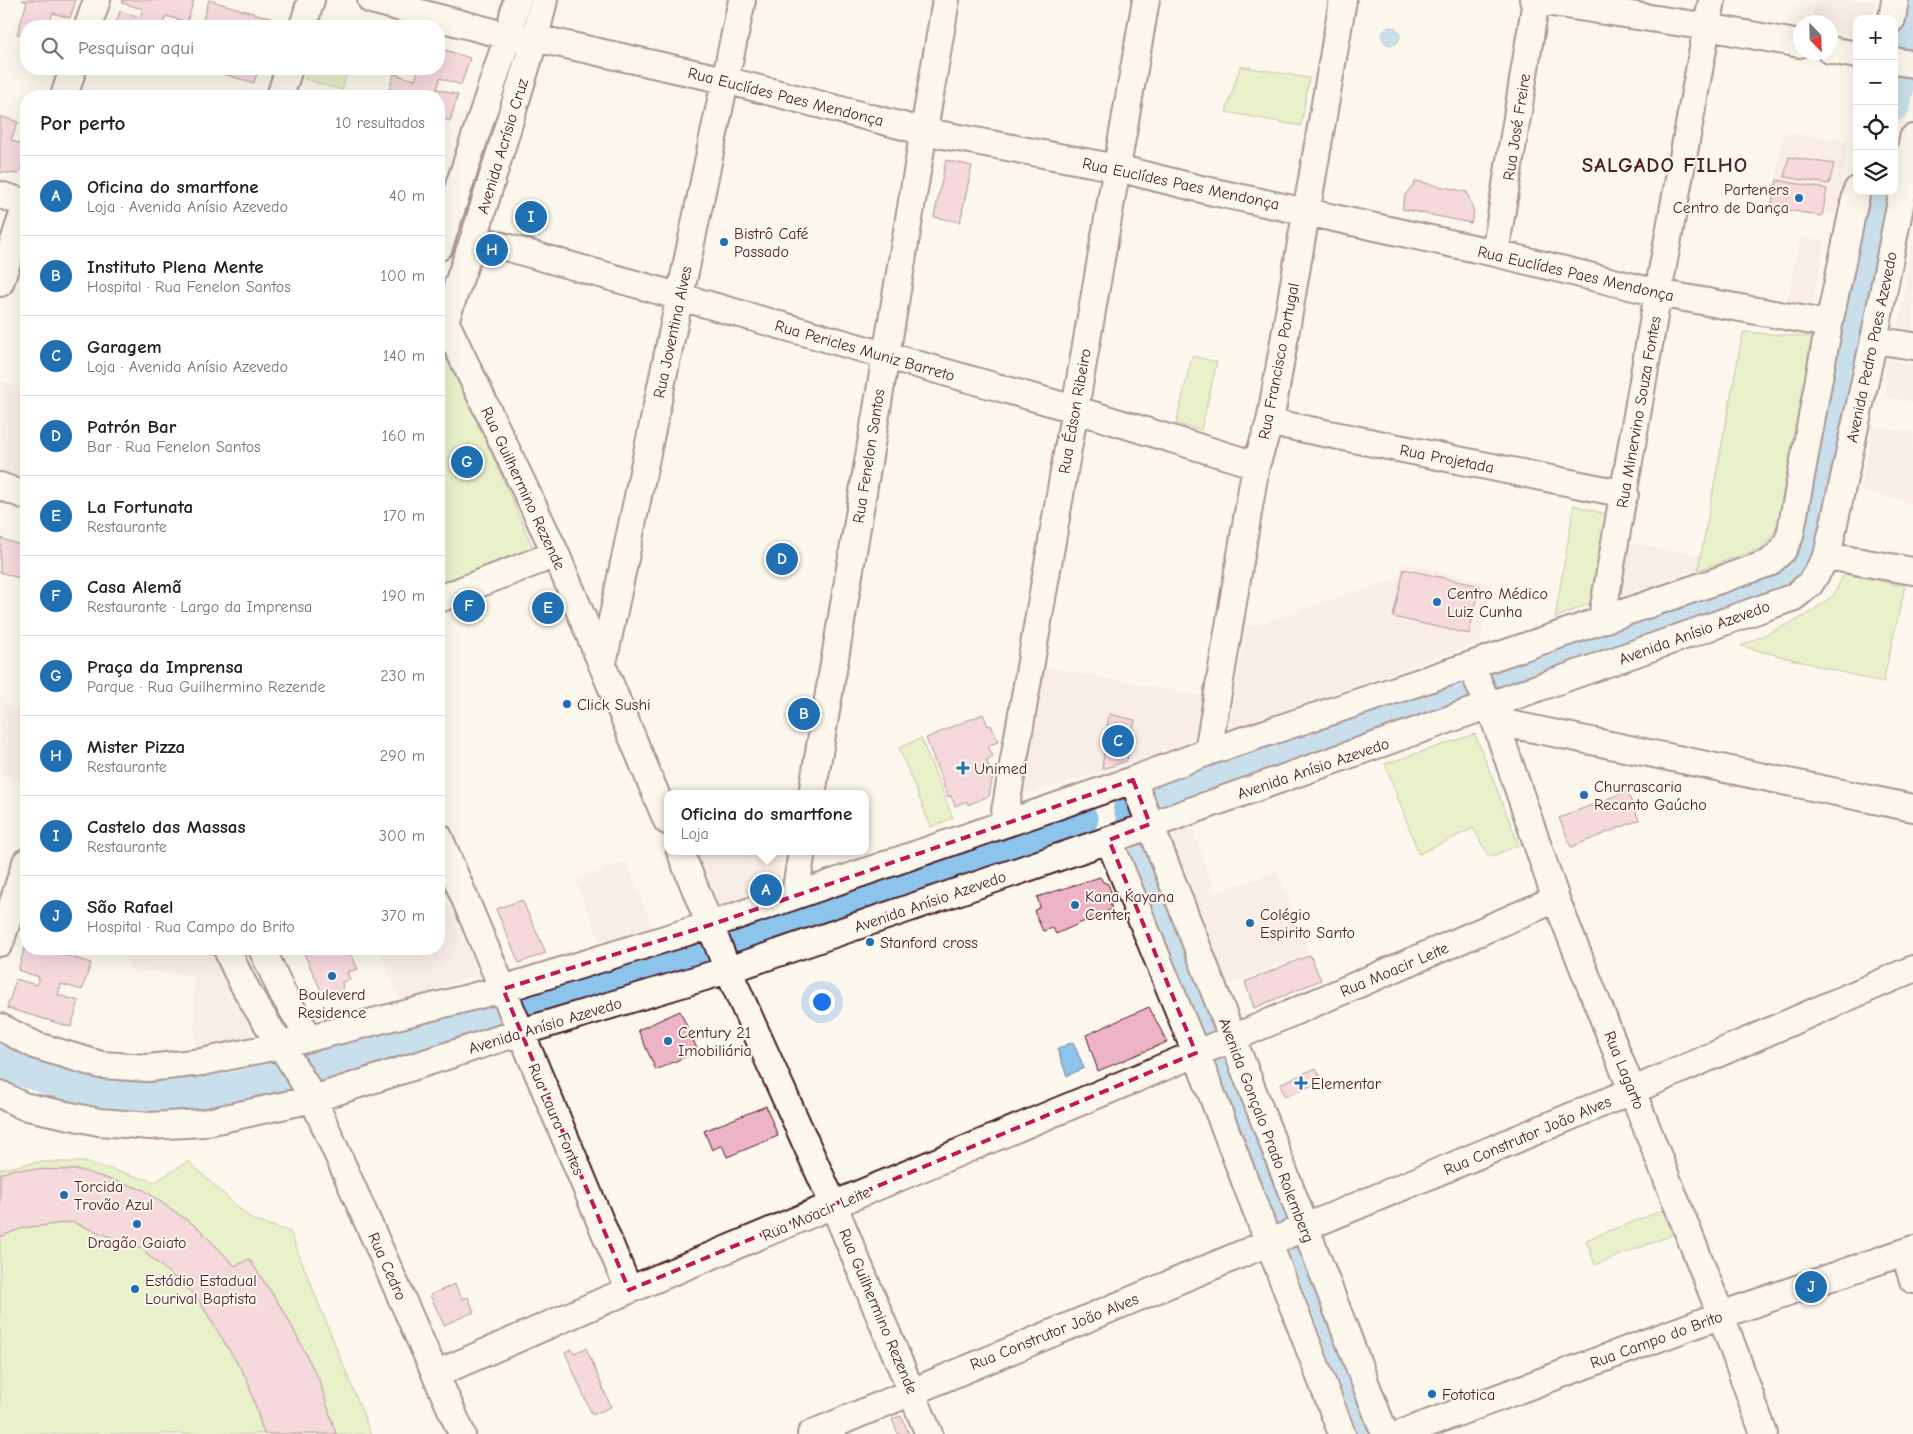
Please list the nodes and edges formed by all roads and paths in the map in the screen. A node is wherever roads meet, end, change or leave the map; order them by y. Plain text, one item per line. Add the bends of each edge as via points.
1 (97, 0) edge
2 (311, 0) edge
3 (371, 0) edge
4 (517, 0) edge
5 (544, 0) edge
6 (742, 0) edge
7 (946, 0) edge
8 (1146, 0) edge
9 (1343, 0) edge
10 (1535, 0) edge
11 (1712, 0) edge
12 (1895, 0) edge
13 (1893, 15) edge
14 (90, 20) edge
15 (304, 20) edge
16 (1708, 27) junction
17 (508, 36) junction
18 (535, 38) junction
19 (1793, 43) edge
20 (1838, 51) edge
21 (1853, 54) edge
22 (71, 75) edge
23 (287, 75) edge
24 (725, 80) junction
25 (66, 90) edge
26 (282, 90) edge
27 (922, 131) junction
28 (1913, 138) edge
29 (1117, 168) junction
30 (0, 195) edge
31 (1856, 195) edge
32 (20, 202) edge
33 (1306, 211) junction
34 (20, 222) edge
35 (445, 229) edge
36 (474, 238) junction
37 (1495, 253) junction
38 (0, 283) edge
39 (1658, 293) junction
40 (680, 297) junction
41 (445, 321) edge
42 (1829, 324) junction
43 (445, 336) edge
44 (1874, 340) junction
45 (1913, 346) edge
46 (885, 356) junction
47 (1074, 409) junction
48 (1270, 422) junction
49 (1256, 465) junction
50 (0, 486) edge
51 (20, 494) edge
52 (1625, 494) junction
53 (556, 554) junction
54 (1827, 556) junction
55 (1913, 571) edge
56 (445, 597) edge
57 (1602, 618) junction
58 (603, 663) junction
59 (1482, 693) junction
60 (1208, 752) junction
61 (1133, 780) junction
62 (813, 790) edge
63 (1913, 808) edge
64 (664, 814) edge
65 (1003, 823) junction
66 (1150, 824) junction
67 (1109, 840) junction
68 (445, 851) edge
69 (682, 855) edge
70 (801, 855) edge
71 (20, 881) edge
72 (795, 895) junction
73 (1556, 899) junction
74 (712, 931) junction
75 (0, 943) edge
76 (230, 955) edge
77 (265, 955) edge
78 (726, 968) junction
79 (1913, 968) edge
80 (512, 1011) junction
81 (0, 1027) edge
82 (309, 1037) junction
83 (1213, 1046) junction
84 (285, 1050) junction
85 (1634, 1090) junction
86 (310, 1093) junction
87 (0, 1094) edge
88 (834, 1206) junction
89 (1288, 1235) junction
90 (1908, 1251) edge
91 (1913, 1280) edge
92 (629, 1290) junction
93 (1721, 1315) junction
94 (436, 1374) junction
95 (912, 1390) junction
96 (462, 1434) edge
97 (810, 1434) edge
98 (929, 1434) edge
99 (1342, 1434) edge
100 (1385, 1434) edge
101 (1400, 1434) edge
102 (1764, 1434) edge

1 - 14 street
2 - 15 street
3 - 17 street, Rua Euclídes Paes Mendonça
4 - 17 street, Avenida Acrísio Cruz
5 - 18 street, Avenida Acrísio Cruz
6 - 24 street, Rua Joventina Alves
7 - 27 street, Rua Fenelon Santos
8 - 29 street, Rua Édson Ribeiro
9 - 33 street, Rua Francisco Portugal
10 - 16 street
10 - 37 street, Rua José Freire
11 - 16 street, Rua Minervino Souza Fontes
12 - 13 street
16 - 19 street
16 - 39 street, Rua Minervino Souza Fontes
17 - 18 street, Rua Euclídes Paes Mendonça
17 - 35 street, Avenida Acrísio Cruz
18 - 24 street, Rua Euclídes Paes Mendonça
18 - 36 street, Avenida Acrísio Cruz
20 - 21 street
22 - 25 street
23 - 26 street
24 - 27 street, Rua Euclídes Paes Mendonça
24 - 40 street, Rua Joventina Alves
27 - 29 street, Rua Euclídes Paes Mendonça
27 - 46 street, Rua Fenelon Santos
28 - 44 street, Avenida Pedro Paes Azevedo
29 - 33 street, Rua Euclídes Paes Mendonça
29 - 47 street, Rua Édson Ribeiro
30 - 32 street
31 - 42 street
33 - 37 street, Rua Euclídes Paes Mendonça
33 - 48 street, Rua Francisco Portugal
34 - 38 street
36 - 40 street, Rua Pericles Muniz Barreto
36 - 41 street, Avenida Acrísio Cruz
37 - 39 street, Rua Euclídes Paes Mendonça
39 - 42 street, Rua Euclídes Paes Mendonça
39 - 52 street, Rua Minervino Souza Fontes
40 - 46 street, Rua Pericles Muniz Barreto
40 - 58 street, Rua Joventina Alves
42 - 57 street, Avenida Anísio Azevedo via 1790,536 1783,550 1769,562
43 - 53 street, Rua Guilhermino Rezende
44 - 45 street
44 - 54 street, Avenida Pedro Paes Azevedo
46 - 47 street, Rua Pericles Muniz Barreto
46 - 62 street, Rua Fenelon Santos
47 - 49 street, Rua Pericles Muniz Barreto
47 - 65 street, Rua Édson Ribeiro
48 - 49 street, Rua Francisco Portugal
48 - 52 street, Rua Projetada
49 - 60 street, Rua Francisco Portugal
50 - 51 street
52 - 57 street, Rua Minervino Souza Fontes
53 - 56 street
53 - 58 street, Rua Guilhermino Rezende
54 - 55 street
54 - 59 street, Avenida Anísio Azevedo via 1810,584 1794,597
57 - 59 street, Avenida Anísio Azevedo
58 - 64 street, Rua Guilhermino Rezende
59 - 60 street, Avenida Anísio Azevedo
59 - 63 street
59 - 66 street, Avenida Anísio Azevedo
59 - 73 street, Rua Lagarto
60 - 61 street, Avenida Anísio Azevedo
61 - 65 street, Avenida Anísio Azevedo
61 - 66 street, Avenida Gonçalo Prado Rolemberg
65 - 72 street, Avenida Anísio Azevedo
66 - 67 street, Avenida Anísio Azevedo
66 - 83 street, Avenida Gonçalo Prado Rolemberg
67 - 78 street, Avenida Anísio Azevedo
67 - 83 street, Avenida Gonçalo Prado Rolemberg
68 - 80 street, Rua Laura Fontes
69 - 74 street
70 - 72 street
71 - 75 street
72 - 74 street, Avenida Anísio Azevedo
73 - 83 street, Rua Moacir Leite
73 - 85 street, Rua Lagarto
74 - 78 street, Rua Guilhermino Rezende
74 - 80 street, Avenida Anísio Azevedo
76 - 84 street via 254,1006
77 - 82 street
78 - 80 street, Avenida Anísio Azevedo
78 - 88 street, Rua Guilhermino Rezende
79 - 85 street, Rua Construtor João Alves
80 - 82 street, Avenida Anísio Azevedo via 398,1007
80 - 86 street, Avenida Anísio Azevedo
80 - 92 street, Rua Laura Fontes
81 - 84 street, Avenida Anísio Azevedo via 37,1046 110,1066 148,1068
82 - 84 street, Avenida Anísio Azevedo
83 - 88 street, Rua Moacir Leite
83 - 89 street, Avenida Gonçalo Prado Rolemberg
83 - 89 street, Avenida Gonçalo Prado Rolemberg
84 - 86 street, Rua Cedro
85 - 89 street, Rua Construtor João Alves
85 - 93 street, Rua Lagarto
86 - 87 street, Avenida Anísio Azevedo via 203,1123 150,1126 99,1122 23,1106
86 - 94 street, Rua Cedro
88 - 92 street, Rua Moacir Leite
88 - 95 street, Rua Guilhermino Rezende
89 - 95 street, Rua Construtor João Alves
89 - 99 street, Avenida Gonçalo Prado Rolemberg
89 - 100 street, Avenida Gonçalo Prado Rolemberg
90 - 91 street
90 - 93 street, Rua Campo do Brito
92 - 94 street, Rua Moacir Leite
93 - 101 street, Rua Campo do Brito
93 - 102 street, Rua Lagarto
94 - 96 street, Rua Cedro
95 - 97 street, Rua Construtor João Alves
95 - 98 street, Rua Guilhermino Rezende

